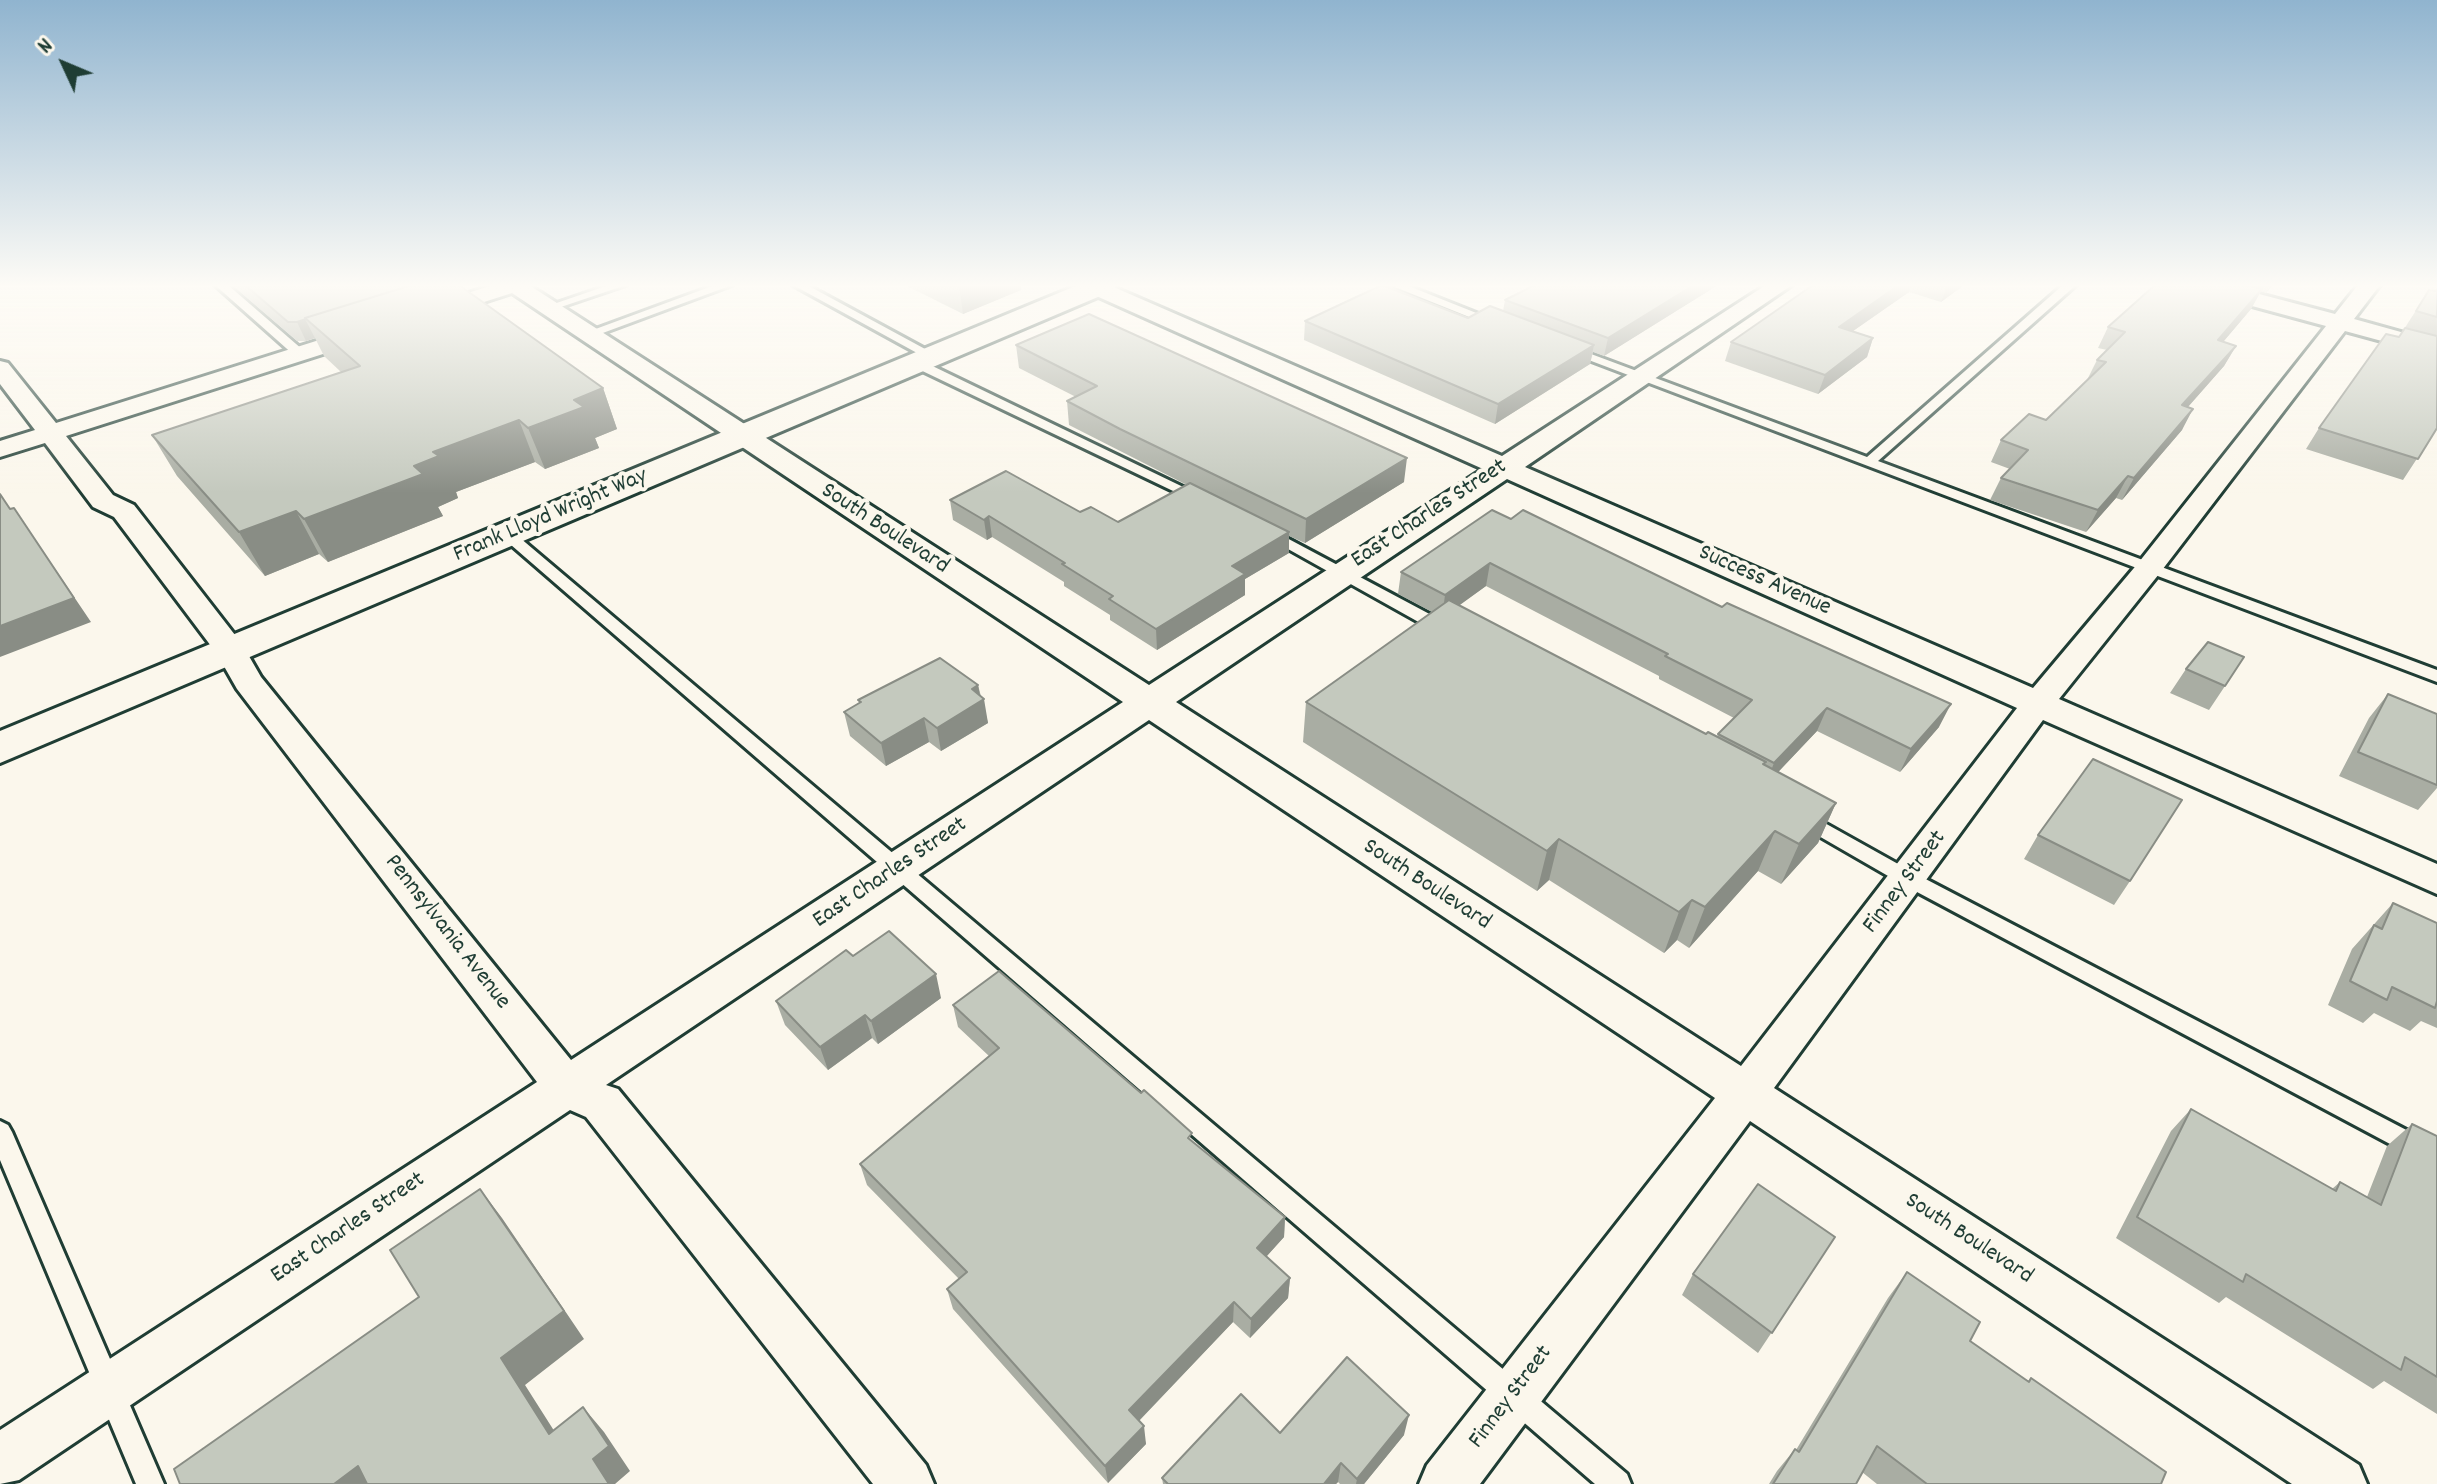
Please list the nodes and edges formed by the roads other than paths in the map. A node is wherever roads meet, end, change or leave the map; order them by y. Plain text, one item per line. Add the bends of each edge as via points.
1 (295, 354) edge
2 (619, 354) edge
3 (914, 354) edge
4 (937, 354) edge
5 (1249, 354) edge
6 (1578, 354) edge
7 (1673, 354) edge
8 (1991, 354) edge
9 (2315, 354) edge
10 (924, 360) junction
11 (0, 368) edge
12 (1638, 377) junction
13 (51, 432) junction
14 (742, 436) junction
15 (0, 449) edge
16 (1868, 463) junction
17 (1503, 467) junction
18 (1214, 506) edge
19 (1256, 526) edge
20 (508, 535) junction
21 (2149, 568) junction
22 (1342, 573) junction
23 (1460, 638) edge
24 (231, 651) junction
25 (2437, 676) edge
26 (2038, 703) junction
27 (1149, 704) junction
28 (0, 748) edge
29 (1784, 808) edge
30 (898, 869) junction
31 (1909, 879) junction
32 (2437, 880) edge
33 (568, 1089) junction
34 (1745, 1094) junction
35 (0, 1132) edge
36 (2437, 1158) edge
37 (110, 1388) junction
38 (1514, 1394) junction
39 (0, 1461) edge
40 (150, 1484) edge
41 (907, 1484) edge
42 (1446, 1484) edge
43 (1617, 1484) edge
44 (2340, 1484) edge

1 - 13 street
2 - 14 street, South Boulevard
3 - 10 lane
4 - 10 street, Frank Lloyd Wright Way
5 - 17 street, Success Avenue
6 - 12 lane
7 - 12 street, East Charles Street
8 - 16 lane
9 - 21 street, Finney Street
10 - 14 street, Frank Lloyd Wright Way
10 - 18 lane
11 - 13 street, Pennsylvania Avenue
12 - 16 lane
12 - 17 street, East Charles Street
13 - 15 street
13 - 24 street, Pennsylvania Avenue via 103,501 124,511
14 - 20 street, Frank Lloyd Wright Way
14 - 27 street, South Boulevard
16 - 21 lane
17 - 22 street, East Charles Street
17 - 26 street, Success Avenue
19 - 22 lane
20 - 24 street, Frank Lloyd Wright Way
20 - 30 lane
21 - 25 lane
21 - 26 street, Finney Street
22 - 23 lane
22 - 27 street, East Charles Street
24 - 28 street, Frank Lloyd Wright Way
24 - 33 street, Pennsylvania Avenue via 248,682
26 - 31 street, Finney Street
26 - 32 street, Success Avenue
27 - 30 street, East Charles Street
27 - 34 street, South Boulevard
29 - 31 lane
30 - 33 street, East Charles Street
30 - 38 lane
31 - 34 street, Finney Street
31 - 36 lane
33 - 37 street, East Charles Street
33 - 41 street, Pennsylvania Avenue via 602,1103
34 - 38 street, Finney Street
34 - 44 street, South Boulevard
35 - 37 lane
37 - 39 street, East Charles Street
37 - 40 lane
38 - 42 street, Finney Street
38 - 43 lane

